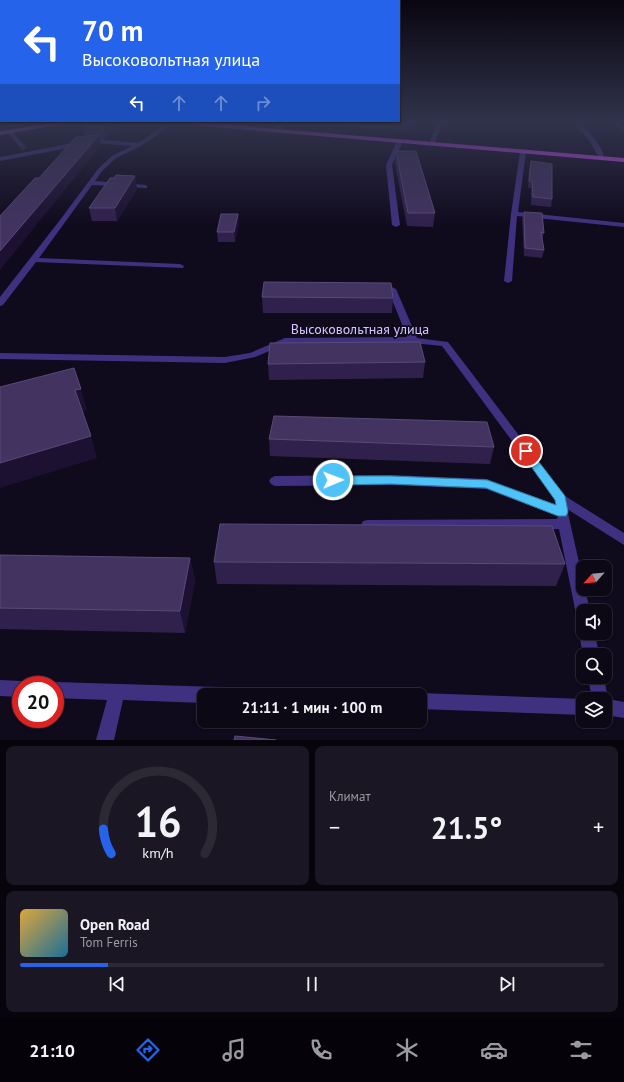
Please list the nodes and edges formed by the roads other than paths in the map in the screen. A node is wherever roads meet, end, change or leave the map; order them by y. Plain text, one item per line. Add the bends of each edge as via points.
1 (114, 158) edge
2 (392, 158) edge
3 (522, 158) edge
4 (596, 158) edge
5 (602, 158) joint
6 (624, 160) edge
7 (90, 183) junction
8 (145, 188) dead end
9 (514, 214) junction
10 (396, 225) dead end
11 (624, 225) edge
12 (33, 260) junction
13 (180, 266) dead end
14 (508, 281) dead end
15 (366, 288) edge
16 (0, 303) edge
17 (413, 340) junction
18 (0, 356) edge
19 (276, 481) dead end
20 (562, 512) junction
21 (353, 525) edge
22 (624, 540) edge
23 (581, 604) edge
24 (0, 688) edge
25 (12, 689) edge
26 (64, 690) edge
27 (117, 692) junction
28 (197, 694) edge
29 (427, 701) edge
30 (576, 706) edge
31 (612, 709) edge
32 (624, 710) edge
33 (105, 740) edge

1 - 7 street
2 - 10 street via 388,165
3 - 9 street
4 - 5 main road
5 - 6 main road
7 - 8 street
7 - 12 street
9 - 11 street
9 - 14 street
12 - 13 street
12 - 16 street
15 - 17 street via 393,291
17 - 18 street, Высоковольтная улица via 285,341 252,355 225,360
17 - 20 street, Высоковольтная улица via 445,344
19 - 20 street via 391,480 487,484
20 - 21 street
20 - 22 street, Высоковольтная улица
20 - 23 street
24 - 25 street
26 - 27 street
27 - 28 street
27 - 33 street
29 - 30 street
31 - 32 street

